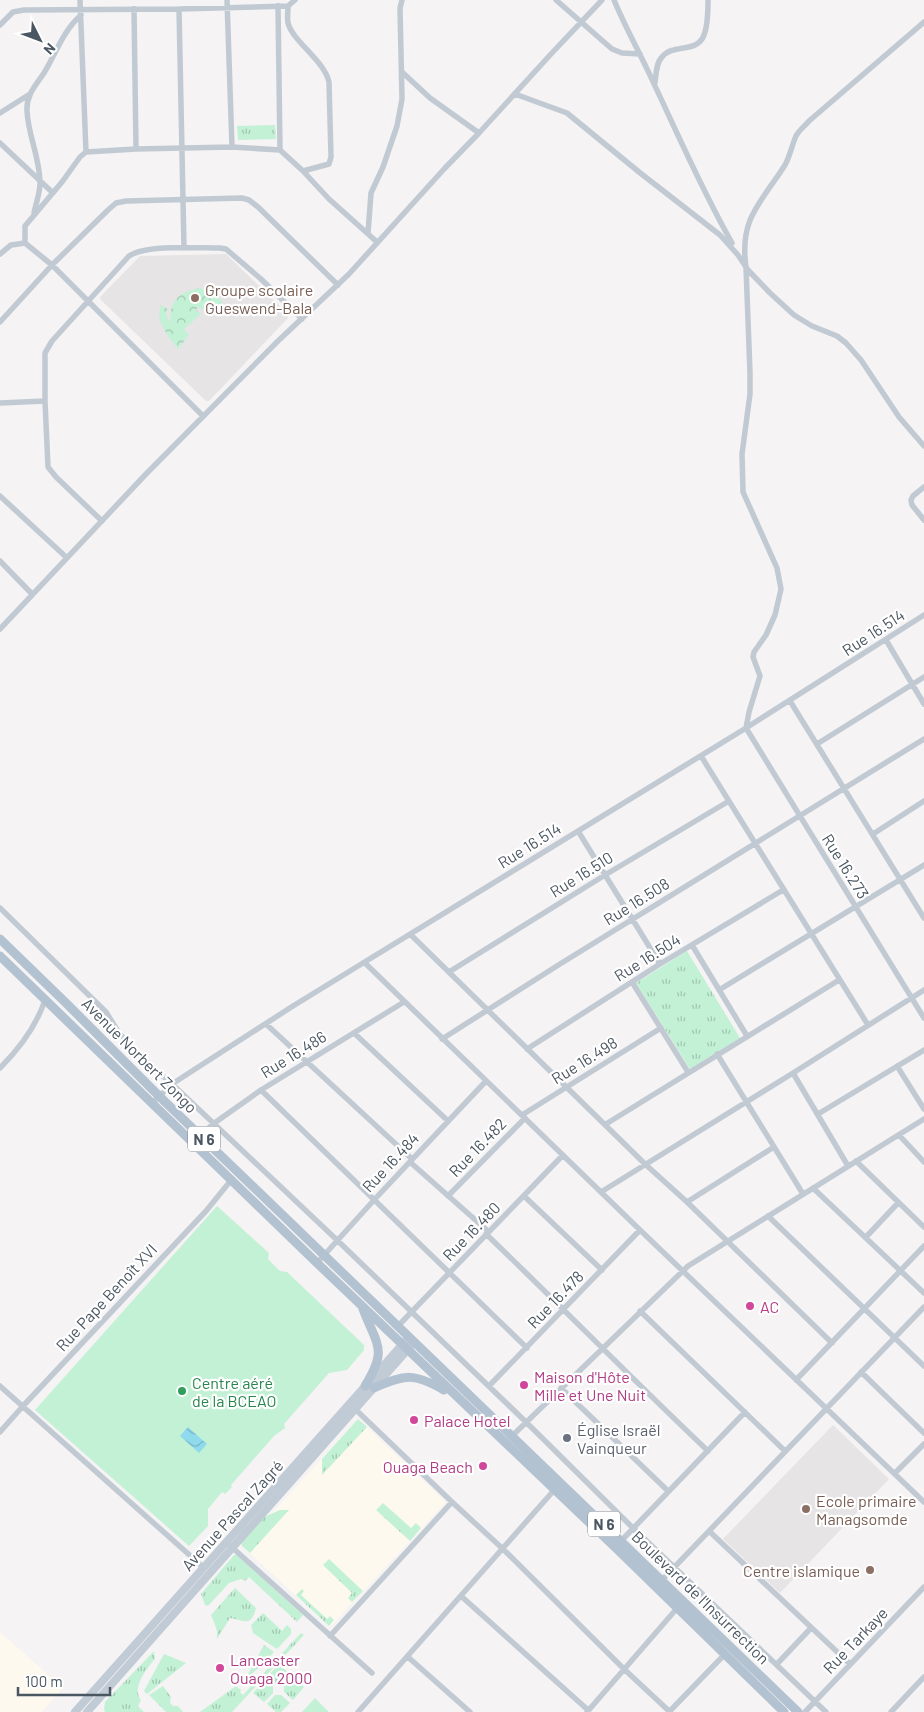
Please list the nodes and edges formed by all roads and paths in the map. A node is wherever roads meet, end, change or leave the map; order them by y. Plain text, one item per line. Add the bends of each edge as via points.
1 (80, 0) edge
2 (227, 0) edge
3 (295, 0) edge
4 (402, 0) edge
5 (556, 0) edge
6 (602, 0) edge
7 (614, 0) edge
8 (708, 0) edge
9 (278, 6) junction
10 (288, 6) junction
11 (227, 7) junction
12 (134, 9) junction
13 (179, 9) junction
14 (81, 12) junction
15 (924, 22) edge
16 (580, 23) junction
17 (0, 25) edge
18 (640, 54) junction
19 (402, 72) junction
20 (654, 84) junction
21 (30, 94) junction
22 (515, 94) junction
23 (0, 113) edge
24 (479, 133) junction
25 (0, 143) edge
26 (232, 147) junction
27 (182, 148) junction
28 (136, 149) junction
29 (280, 150) junction
30 (86, 152) junction
31 (303, 171) junction
32 (40, 180) junction
33 (53, 193) junction
34 (183, 198) junction
35 (33, 215) junction
36 (368, 233) junction
37 (377, 242) junction
38 (25, 243) junction
39 (184, 248) junction
40 (0, 254) edge
41 (738, 255) junction
42 (52, 266) junction
43 (746, 267) junction
44 (338, 285) junction
45 (88, 301) junction
46 (302, 319) junction
47 (0, 322) edge
48 (45, 401) junction
49 (0, 403) edge
50 (203, 416) junction
51 (924, 446) edge
52 (924, 487) edge
53 (0, 496) edge
54 (924, 520) edge
55 (102, 521) junction
56 (66, 557) junction
57 (0, 561) edge
58 (32, 594) junction
59 (924, 615) edge
60 (0, 629) edge
61 (886, 640) junction
62 (924, 677) edge
63 (912, 684) junction
64 (790, 701) junction
65 (924, 704) edge
66 (746, 728) junction
67 (924, 739) edge
68 (817, 744) junction
69 (701, 756) junction
70 (844, 788) junction
71 (729, 801) junction
72 (924, 801) edge
73 (799, 816) junction
74 (578, 831) junction
75 (872, 834) junction
76 (755, 844) junction
77 (924, 865) edge
78 (605, 875) junction
79 (900, 880) junction
80 (783, 890) junction
81 (856, 907) junction
82 (0, 908) edge
83 (924, 918) edge
84 (633, 919) junction
85 (411, 935) junction
86 (811, 935) junction
87 (0, 939) edge
88 (692, 945) junction
89 (0, 956) edge
90 (365, 963) junction
91 (660, 964) junction
92 (449, 972) junction
93 (839, 980) junction
94 (632, 982) junction
95 (719, 990) junction
96 (924, 990) edge
97 (912, 998) junction
98 (45, 1000) junction
99 (404, 1002) junction
100 (487, 1010) junction
101 (924, 1018) edge
102 (266, 1024) junction
103 (868, 1025) junction
104 (661, 1028) junction
105 (354, 1033) junction
106 (747, 1036) junction
107 (442, 1039) junction
108 (528, 1049) junction
109 (924, 1050) edge
110 (718, 1054) junction
111 (306, 1061) junction
112 (897, 1066) junction
113 (0, 1068) edge
114 (688, 1072) junction
115 (794, 1073) junction
116 (486, 1081) junction
117 (172, 1084) junction
118 (567, 1087) junction
119 (261, 1090) junction
120 (155, 1099) junction
121 (746, 1102) junction
122 (924, 1109) edge
123 (818, 1114) junction
124 (524, 1117) junction
125 (924, 1119) edge
126 (447, 1120) junction
127 (213, 1124) junction
128 (606, 1124) junction
129 (899, 1135) junction
130 (200, 1136) junction
131 (774, 1147) junction
132 (563, 1155) junction
133 (411, 1160) junction
134 (856, 1162) junction
135 (924, 1162) edge
136 (645, 1164) junction
137 (848, 1166) junction
138 (232, 1179) junction
139 (814, 1188) junction
140 (601, 1192) junction
141 (803, 1194) junction
142 (448, 1196) junction
143 (524, 1196) junction
144 (374, 1200) junction
145 (687, 1202) junction
146 (898, 1203) junction
147 (768, 1216) junction
148 (924, 1227) edge
149 (640, 1230) junction
150 (488, 1233) junction
151 (866, 1237) junction
152 (338, 1241) junction
153 (727, 1241) junction
154 (924, 1246) edge
155 (324, 1256) junction
156 (317, 1263) junction
157 (602, 1270) junction
158 (683, 1270) junction
159 (901, 1271) junction
160 (450, 1272) junction
161 (924, 1293) edge
162 (361, 1304) junction
163 (924, 1307) edge
164 (564, 1309) junction
165 (864, 1309) junction
166 (640, 1311) junction
167 (411, 1312) junction
168 (398, 1326) junction
169 (894, 1337) junction
170 (412, 1340) junction
171 (832, 1343) junction
172 (405, 1347) junction
173 (527, 1348) junction
174 (603, 1348) junction
175 (924, 1366) edge
176 (860, 1372) junction
177 (796, 1380) junction
178 (0, 1386) edge
179 (489, 1386) junction
180 (370, 1387) junction
181 (561, 1388) junction
182 (454, 1395) junction
183 (23, 1406) junction
184 (352, 1406) junction
185 (826, 1408) junction
186 (745, 1412) junction
187 (526, 1422) junction
188 (0, 1432) edge
189 (924, 1433) edge
190 (512, 1436) junction
191 (924, 1444) edge
192 (708, 1450) junction
193 (785, 1451) junction
194 (895, 1473) junction
195 (561, 1483) junction
196 (554, 1490) junction
197 (668, 1491) junction
198 (452, 1502) junction
199 (924, 1502) edge
200 (633, 1528) junction
201 (709, 1531) junction
202 (621, 1540) junction
203 (229, 1545) junction
204 (503, 1549) junction
205 (674, 1567) junction
206 (204, 1568) junction
207 (662, 1580) junction
208 (924, 1587) edge
209 (461, 1596) junction
210 (681, 1604) junction
211 (811, 1628) junction
212 (330, 1636) junction
213 (725, 1654) junction
214 (408, 1657) junction
215 (777, 1664) junction
216 (850, 1664) junction
217 (625, 1670) junction
218 (372, 1673) dead end
219 (924, 1677) edge
220 (815, 1701) junction
221 (896, 1710) edge
222 (587, 1711) edge
223 (75, 1712) edge
224 (87, 1712) edge
225 (358, 1712) edge
226 (470, 1712) edge
227 (669, 1712) edge
228 (784, 1712) edge
229 (798, 1712) edge
230 (805, 1712) edge
231 (826, 1712) edge

1 - 14 street
2 - 11 street
3 - 10 street
4 - 19 street
5 - 16 street
6 - 16 street
7 - 18 street
8 - 20 street via 702,40 688,48 668,51 661,57
9 - 10 street
9 - 11 street
9 - 29 street
10 - 31 street via 288,22 329,82 329,164
11 - 13 street
11 - 26 street
12 - 13 street
12 - 14 street
12 - 28 street
13 - 27 street
14 - 17 street via 20,10 13,12
14 - 21 street via 69,26
14 - 30 street
15 - 43 street via 797,134 785,164 759,202 746,229 743,247
16 - 18 street via 612,49
16 - 22 street
18 - 20 street
19 - 24 street via 430,98
19 - 36 street via 397,126 371,194
20 - 41 street via 699,182
21 - 23 street
21 - 32 street via 27,118
22 - 24 street
22 - 41 street via 567,113 720,235
24 - 37 street
25 - 32 street
26 - 27 street
26 - 29 street
27 - 28 street
27 - 34 street
28 - 30 street
29 - 31 street
30 - 33 street
31 - 36 street
32 - 33 street
32 - 35 street
33 - 35 street
34 - 39 street
34 - 42 street via 116,203
34 - 44 street via 249,200
35 - 38 street via 24,228
36 - 37 street
37 - 44 street
38 - 40 street via 11,245
38 - 42 street
39 - 45 street via 134,253
39 - 46 street via 229,251
41 - 43 street
42 - 45 street
42 - 47 street
43 - 51 street via 802,321 846,343
43 - 66 street via 750,394 742,454 743,492 777,568 781,589 775,615 753,654 760,680
44 - 46 street
45 - 48 street via 47,348
45 - 50 street
46 - 50 street
48 - 49 street
48 - 55 street via 49,470
50 - 55 street
52 - 54 street via 910,500
53 - 56 street
55 - 56 street
56 - 58 street
57 - 58 street
58 - 60 street
59 - 61 street, Rue 16.514
61 - 63 street
61 - 64 street, Rue 16.514
62 - 63 street
63 - 65 street
63 - 68 street
64 - 66 street, Rue 16.514
64 - 68 street
66 - 69 street, Rue 16.514
66 - 73 street, Rue 16.273
67 - 70 street, Rue 16.508
68 - 70 street
69 - 71 street
69 - 74 street, Rue 16.514
70 - 73 street, Rue 16.508
70 - 75 street
71 - 76 street
71 - 78 street, Rue 16.510
72 - 75 street
73 - 76 street, Rue 16.508
73 - 81 street, Rue 16.273
74 - 78 street
74 - 85 street, Rue 16.514
75 - 79 street
76 - 80 street
76 - 84 street, Rue 16.508
77 - 79 street
78 - 84 street
78 - 92 street, Rue 16.510
79 - 81 street
79 - 83 street
80 - 86 street
80 - 88 street, Rue 16.504
81 - 86 street
81 - 97 street, Rue 16.273
82 - 117 street via 106,1012 127,1043
84 - 91 street
84 - 100 street, Rue 16.508
85 - 90 street, Rue 16.514
85 - 92 street
86 - 93 street
86 - 95 street
87 - 120 main road, Avenue Norbert Zongo / N 6 via 66,1003
88 - 91 street, Rue 16.504
88 - 95 street
89 - 98 main road, Avenue Norbert Zongo / N 6
90 - 99 street
90 - 102 street, Rue 16.514
91 - 94 street, Rue 16.504
92 - 100 street
93 - 103 street
93 - 106 street
94 - 104 street
94 - 108 street, Rue 16.504
95 - 106 street
96 - 97 street
97 - 101 street, Rue 16.273
97 - 103 street
98 - 113 street via 28,1036
98 - 120 main road, Avenue Norbert Zongo / N 6
99 - 105 street, Rue 16.486
99 - 107 street
100 - 107 street, Rue 16.508
100 - 108 street
102 - 111 street
102 - 117 street, Rue 16.514
103 - 115 street
104 - 114 street
104 - 118 street, Rue 16.498
105 - 111 street, Rue 16.486
105 - 126 street
106 - 110 street
107 - 116 street
108 - 118 street
109 - 112 street
110 - 114 street
110 - 121 street
111 - 119 street, Rue 16.486
111 - 133 street
112 - 122 street
112 - 123 street
114 - 128 street
115 - 121 street
115 - 123 street
116 - 124 street
116 - 126 street, Rue 16.484
117 - 120 street, Rue 16.514
117 - 127 street
118 - 124 street, Rue 16.498
118 - 128 street
119 - 127 street, Rue 16.486
119 - 144 street
120 - 130 main road, Avenue Norbert Zongo / N 6
120 - 138 main road, Avenue Norbert Zongo / N 6
121 - 131 street
121 - 136 street
123 - 137 street
124 - 132 street
124 - 142 street, Rue 16.482
125 - 129 street
126 - 133 street, Rue 16.484
127 - 130 street, Rue 16.486
127 - 152 street
128 - 136 street
129 - 134 street
129 - 135 street
130 - 155 main road, Avenue Norbert Zongo / N 6
131 - 141 street
131 - 145 street
132 - 140 street
132 - 143 street, Rue 16.480
133 - 142 street
133 - 144 street, Rue 16.484
134 - 137 street
134 - 146 street
136 - 140 street
136 - 145 street
137 - 139 street
138 - 156 main road, Avenue Norbert Zongo / N 6
138 - 183 street, Rue Pape Benoît XVI via 206,1211
139 - 141 street
139 - 151 street
140 - 149 street
141 - 147 street
142 - 150 street
143 - 150 street, Rue 16.480
143 - 157 street
144 - 152 street, Rue 16.484
144 - 160 street
145 - 153 street
146 - 148 street
146 - 151 street
147 - 153 street
147 - 165 street
149 - 157 street, Rue 16.478
149 - 158 street
150 - 160 street, Rue 16.480
150 - 164 street
151 - 159 street
152 - 155 street, Rue 16.484
152 - 167 street
153 - 158 street
153 - 171 street
154 - 159 street
155 - 156 street, Rue 16.484
155 - 168 main road, Avenue Norbert Zongo / N 6
156 - 162 main road, Avenue Norbert Zongo / N 6
157 - 164 street, Rue 16.478
158 - 166 street
158 - 177 street
159 - 161 street
159 - 165 street
160 - 167 street, Rue 16.480
160 - 173 street
162 - 172 main road, Avenue Norbert Zongo / N 6
162 - 180 main road via 379,1350
163 - 169 street
164 - 173 street, Rue 16.478
164 - 174 street
165 - 169 street
165 - 171 street
166 - 174 street
166 - 186 street
167 - 168 street, Rue 16.480
167 - 179 street
168 - 170 main road, Avenue Norbert Zongo / N 6
169 - 175 street
169 - 176 street
170 - 172 main road, Avenue Pascal Zagré
170 - 190 main road, Boulevard de l'Insurrection / N 6
171 - 177 street
172 - 180 main road, Avenue Pascal Zagré
172 - 182 main road, Boulevard de l'Insurrection / N 6
173 - 179 street, Rue 16.478
174 - 181 street
174 - 192 street
176 - 185 street
176 - 189 street
177 - 185 street
178 - 183 street
179 - 187 street
180 - 182 main road via 414,1377
180 - 184 main road, Avenue Pascal Zagré
181 - 187 street
181 - 197 street
182 - 196 main road, Boulevard de l'Insurrection / N 6
183 - 188 street, Rue Pape Benoît XVI
183 - 206 street
184 - 198 street
184 - 203 main road, Avenue Pascal Zagré
185 - 193 street
185 - 194 street
186 - 192 street
186 - 193 street
187 - 190 street
187 - 200 street
190 - 195 main road, Boulevard de l'Insurrection / N 6
191 - 194 street
192 - 197 street
193 - 201 street
194 - 199 street
195 - 196 street
195 - 202 main road, Boulevard de l'Insurrection / N 6
196 - 204 street
196 - 210 main road, Boulevard de l'Insurrection / N 6
197 - 200 street
198 - 204 street
198 - 212 street
200 - 202 street
200 - 205 street
201 - 205 street
201 - 211 street
202 - 207 main road, Boulevard de l'Insurrection / N 6
203 - 206 main road, Avenue Pascal Zagré
203 - 212 street
203 - 224 main road, Avenue Pascal Zagré
204 - 209 street
204 - 217 street
205 - 207 street
205 - 215 street
206 - 223 main road, Avenue Pascal Zagré
207 - 210 main road, Boulevard de l'Insurrection / N 6
208 - 216 street, Rue Tarkaye
209 - 214 street
209 - 222 street
210 - 213 main road, Boulevard de l'Insurrection / N 6
210 - 217 street
210 - 229 main road, Boulevard de l'Insurrection / N 6
211 - 215 street
211 - 216 street
212 - 218 street
213 - 227 street
213 - 228 main road, Boulevard de l'Insurrection / N 6
214 - 225 street
214 - 226 street
215 - 220 street
216 - 220 street, Rue Tarkaye
217 - 222 street
217 - 227 street
219 - 221 street
220 - 230 street, Rue Tarkaye
220 - 231 street

